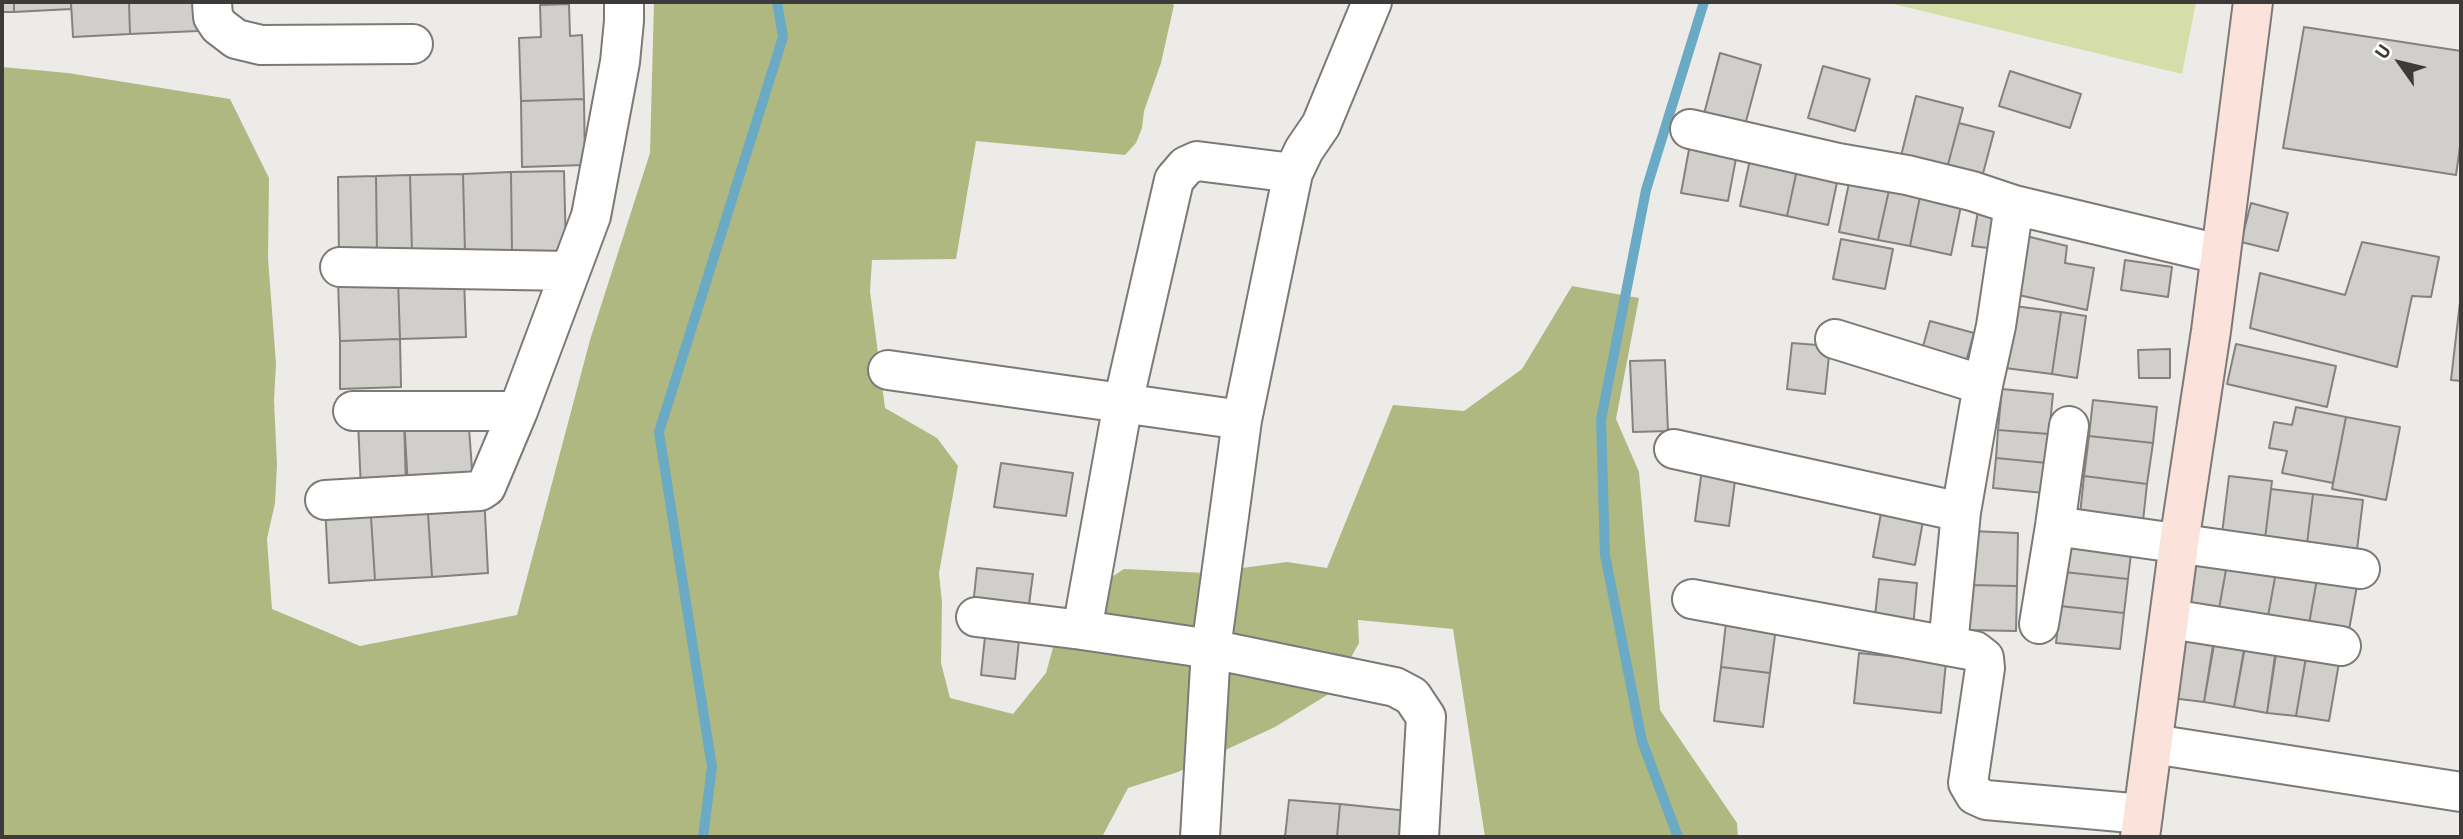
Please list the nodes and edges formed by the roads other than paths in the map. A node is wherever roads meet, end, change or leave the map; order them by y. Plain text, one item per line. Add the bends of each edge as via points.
1 (212, 2) edge
2 (624, 2) edge
3 (1372, 2) edge
4 (2253, 2) edge
5 (413, 44) dead end
6 (1690, 129) dead end
7 (1293, 173) junction
8 (2014, 205) junction
9 (2219, 254) junction
10 (340, 267) dead end
11 (570, 271) junction
12 (1835, 339) dead end
13 (888, 370) dead end
14 (1983, 385) junction
15 (1123, 403) junction
16 (353, 411) dead end
17 (518, 411) junction
18 (1241, 420) junction
19 (2069, 426) dead end
20 (1674, 449) dead end
21 (325, 500) dead end
22 (1961, 512) junction
23 (2055, 526) junction
24 (2179, 543) junction
25 (2360, 569) dead end
26 (1692, 599) dead end
27 (975, 617) dead end
28 (2170, 619) junction
29 (2039, 624) dead end
30 (1082, 629) junction
31 (1948, 646) junction
32 (2341, 646) dead end
33 (1211, 649) junction
34 (2153, 744) junction
35 (2461, 792) edge
36 (2142, 825) edge
37 (1200, 837) edge
38 (1419, 837) edge

1 - 5 street via 219,26 236,39 261,45
2 - 11 street via 620,62 591,216
3 - 7 street via 1321,125
4 - 9 street
6 - 8 street via 1907,175
7 - 15 street via 1197,161 1174,180
7 - 18 street
8 - 9 street
8 - 14 street
9 - 24 street
10 - 11 street
11 - 17 street
12 - 14 street
13 - 15 street
14 - 22 street
15 - 18 street
15 - 30 street
16 - 17 street
17 - 21 street via 491,478 480,491
18 - 33 street
19 - 23 street
20 - 22 street
22 - 31 street
23 - 24 street
23 - 29 street
24 - 25 street
24 - 28 street
26 - 31 street
27 - 30 street
28 - 32 street
28 - 34 street
30 - 33 street
31 - 36 street via 1975,651 1984,658 1968,783 1975,795
33 - 37 street
33 - 38 street via 1395,687 1412,696 1426,717
34 - 35 street
34 - 36 street

